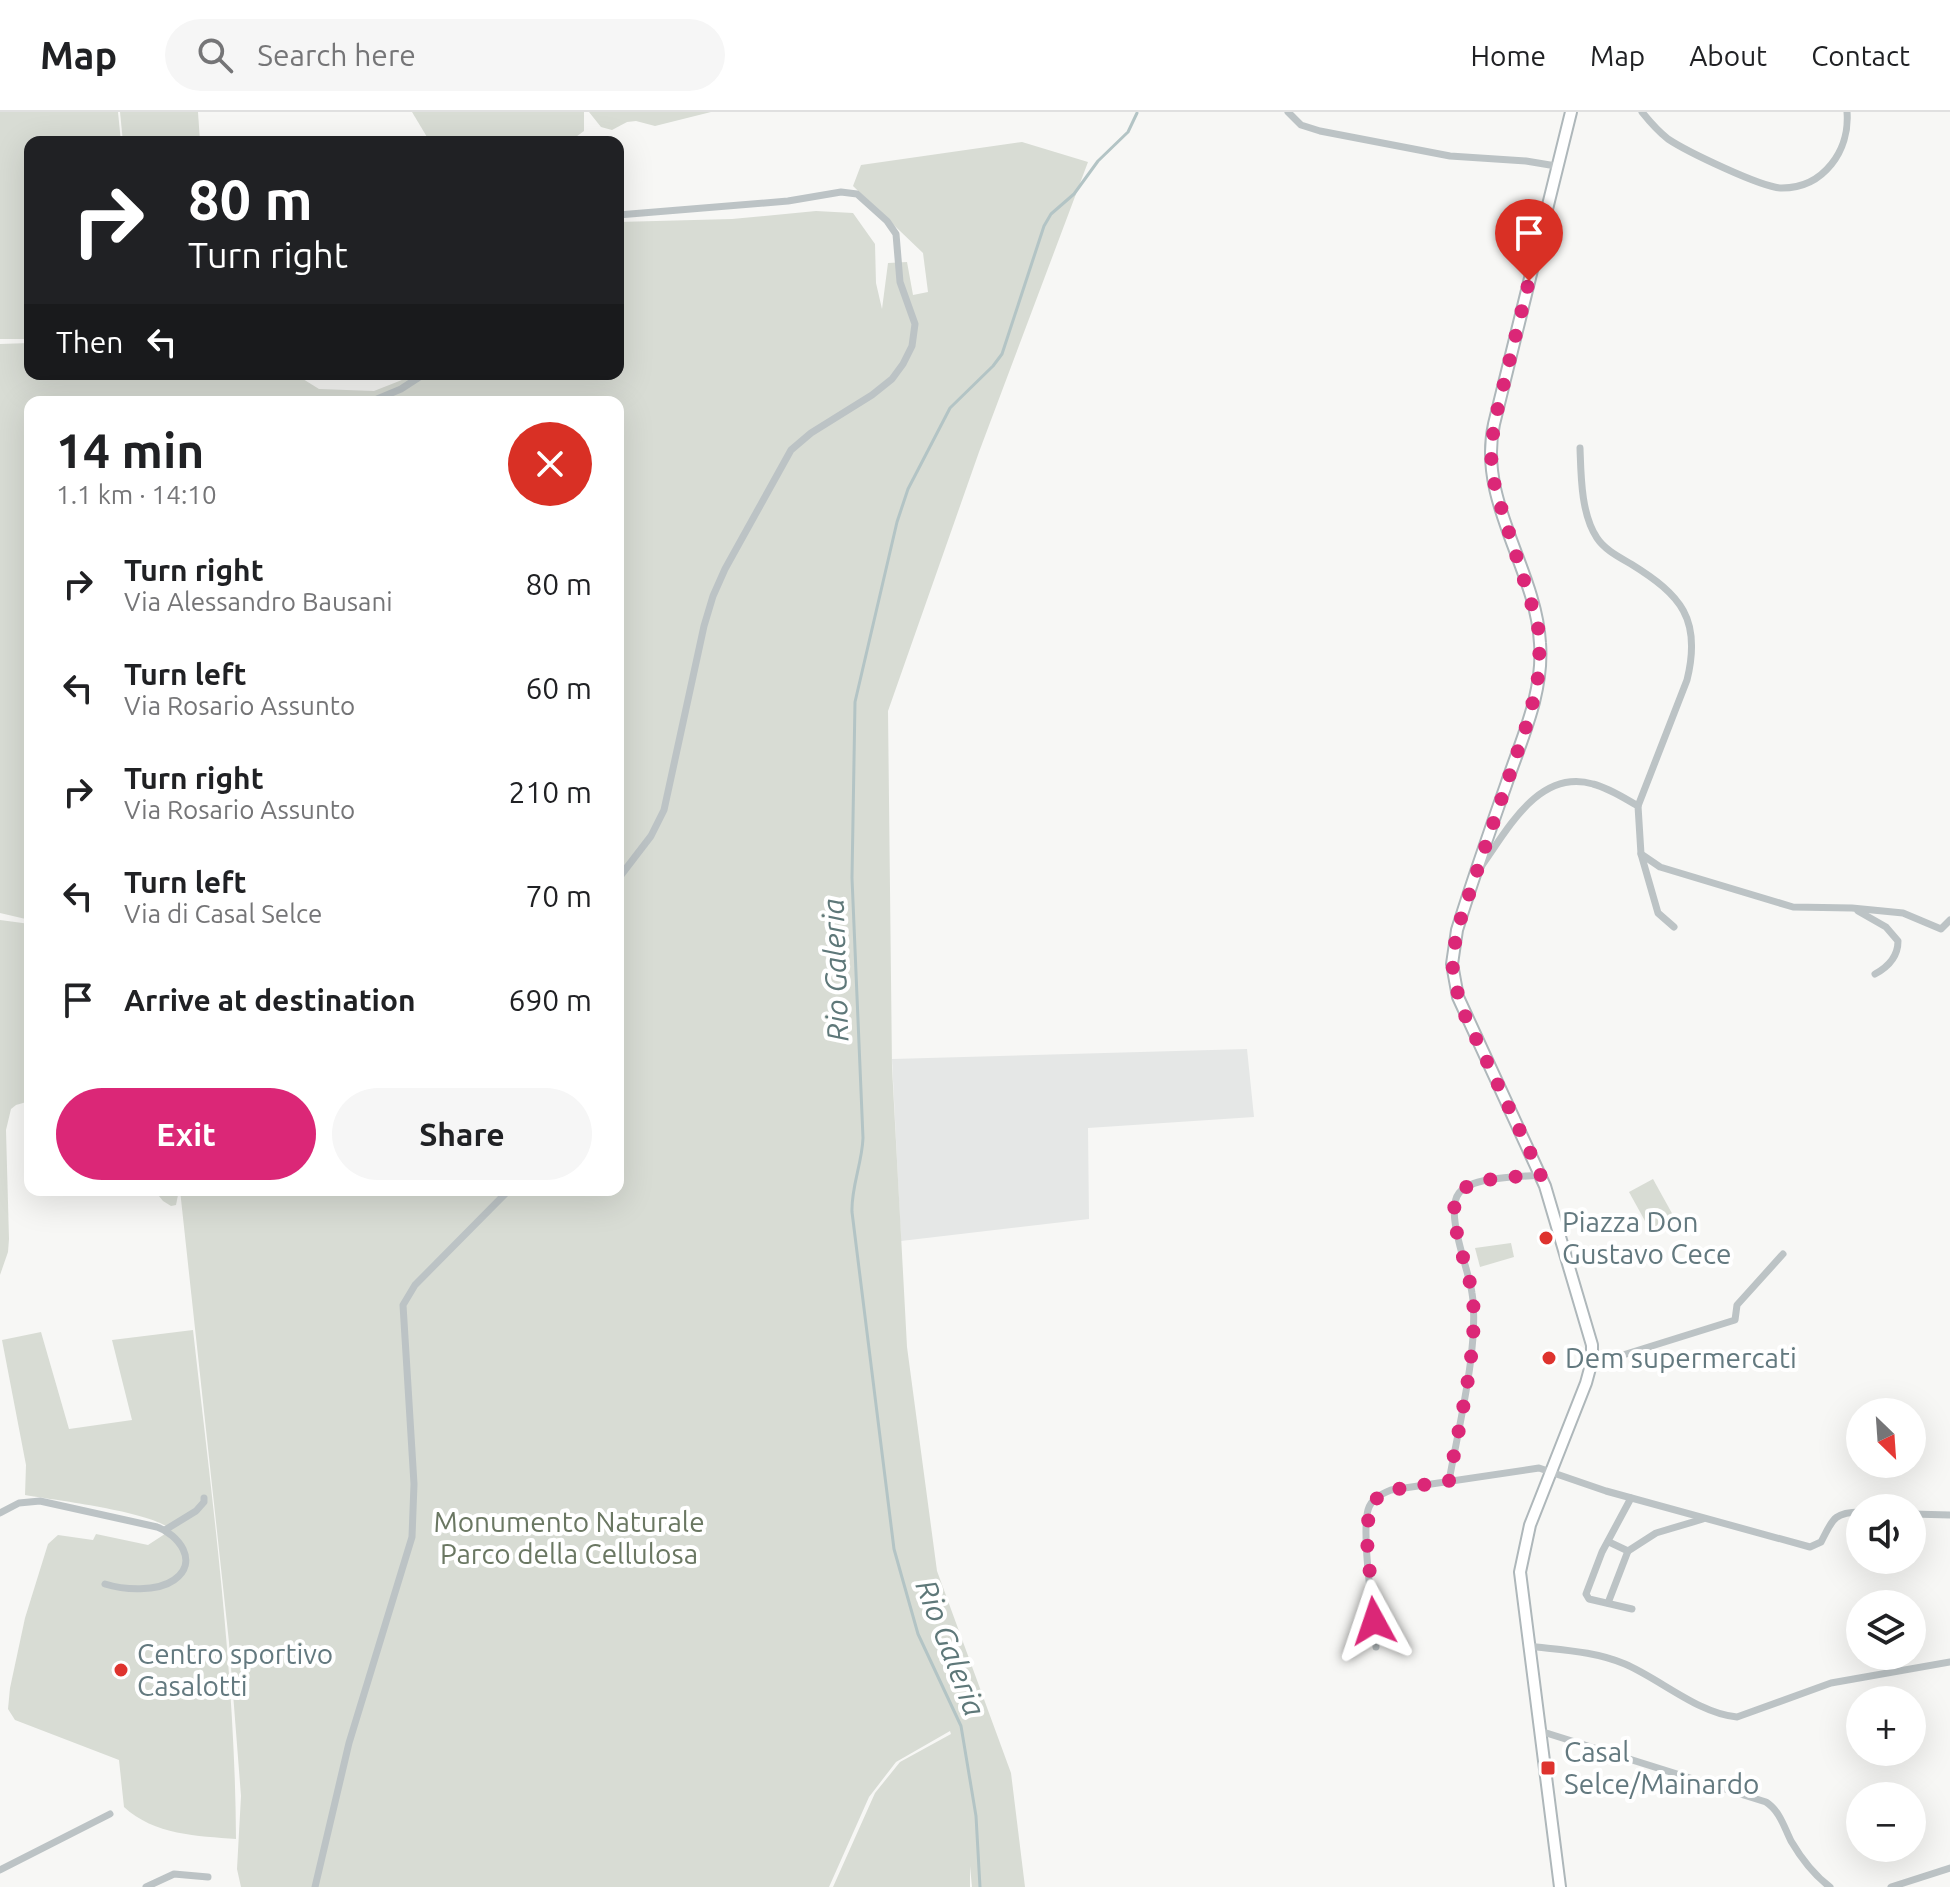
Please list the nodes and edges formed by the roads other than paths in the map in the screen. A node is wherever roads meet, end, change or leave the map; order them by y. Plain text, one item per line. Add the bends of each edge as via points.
1 (1288, 112) edge
2 (1571, 112) edge
3 (1642, 112) edge
4 (1847, 112) edge
5 (1556, 166) junction
6 (624, 215) edge
7 (415, 380) edge
8 (384, 396) edge
9 (1580, 448) dead end
10 (1638, 806) junction
11 (1641, 854) junction
12 (624, 871) edge
13 (1475, 876) junction
14 (1852, 908) junction
15 (1950, 920) edge
16 (1674, 927) dead end
17 (1875, 974) dead end
18 (1541, 1175) junction
19 (503, 1196) edge
20 (1783, 1254) dead end
21 (1591, 1365) junction
22 (1551, 1472) junction
23 (1449, 1481) junction
24 (204, 1498) dead end
25 (1631, 1498) junction
26 (0, 1513) edge
27 (1846, 1513) edge
28 (1926, 1514) edge
29 (1950, 1515) edge
30 (1705, 1518) junction
31 (165, 1530) junction
32 (1609, 1542) junction
33 (1628, 1551) junction
34 (105, 1584) dead end
35 (1608, 1603) junction
36 (1632, 1609) dead end
37 (1528, 1646) junction
38 (1376, 1647) dead end
39 (1950, 1662) edge
40 (1540, 1731) junction
41 (110, 1814) dead end
42 (1950, 1868) edge
43 (0, 1870) edge
44 (208, 1877) dead end
45 (146, 1887) edge
46 (315, 1887) edge
47 (1560, 1887) edge
48 (1830, 1887) edge
49 (1891, 1887) edge

1 - 5 street via 1301,125 1320,131 1450,156
2 - 5 main road
3 - 4 street via 1677,144 1781,188 1806,182 1833,164 1844,144
5 - 13 main road via 1494,424 1491,456 1495,488 1538,625 1540,668 1530,715
6 - 12 street via 857,194 896,234 899,277 915,328 908,354 892,379 791,450 733,554 707,614 664,810
7 - 8 street
9 - 10 street via 1583,495 1596,536 1668,589 1689,627 1687,680
10 - 11 street
10 - 13 street via 1594,784 1554,785 1529,803
11 - 14 street via 1660,867 1793,907
11 - 16 street via 1658,913
13 - 18 main road via 1453,946 1455,989
14 - 15 street via 1905,914 1941,929
14 - 17 street via 1886,927 1898,941 1891,963
18 - 21 main road via 1589,1329
18 - 23 street via 1476,1183 1455,1200 1473,1320
19 - 46 street via 409,1291 403,1305 414,1484 412,1537 349,1743
20 - 21 street via 1737,1305 1735,1320
21 - 22 main road
22 - 23 street via 1535,1468
22 - 25 street
22 - 37 main road via 1522,1556
23 - 38 street via 1391,1490 1369,1507
24 - 31 street via 196,1511
25 - 30 street
25 - 32 street
26 - 31 street via 19,1503 40,1501
27 - 30 street via 1832,1520 1822,1540 1810,1547
28 - 29 street
30 - 33 street via 1656,1533
31 - 34 street via 179,1540 186,1556 177,1578 147,1587
32 - 33 street
32 - 35 street via 1586,1594
33 - 35 street
35 - 36 street
37 - 39 street via 1610,1659 1690,1700 1737,1717 1824,1685
37 - 40 main road
40 - 47 main road
40 - 48 street via 1766,1802 1799,1853
41 - 43 street
42 - 49 street
44 - 45 street via 174,1874

